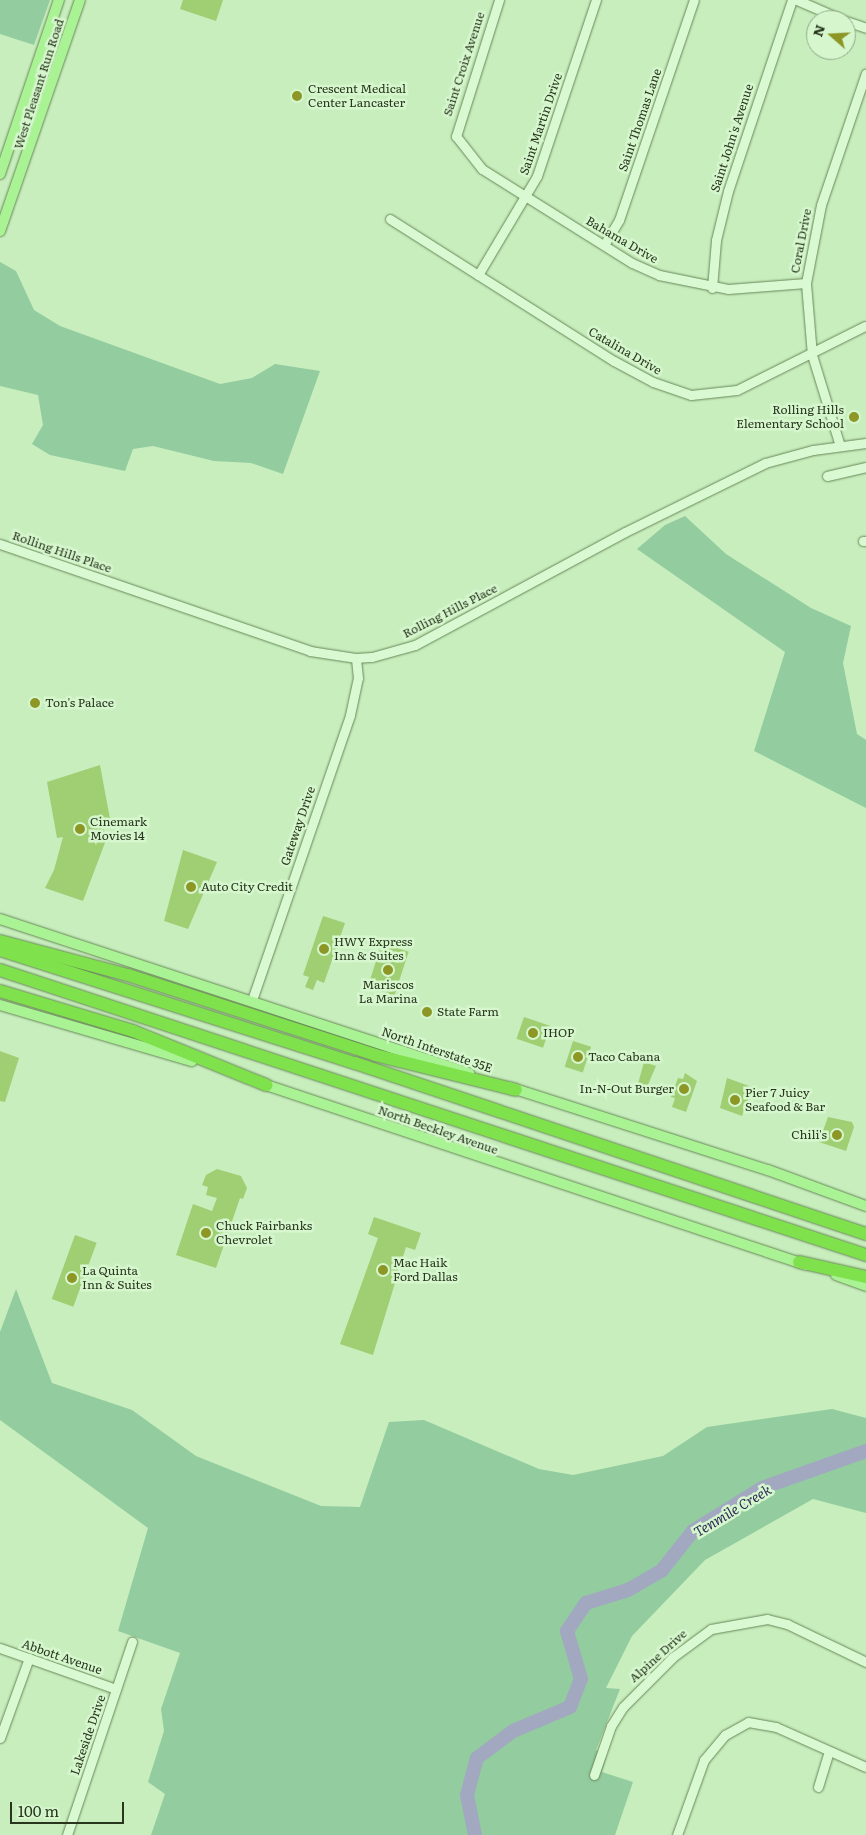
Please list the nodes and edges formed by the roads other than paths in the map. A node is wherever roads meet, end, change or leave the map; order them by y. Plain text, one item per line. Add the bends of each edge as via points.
1 (59, 0) edge
2 (80, 0) edge
3 (499, 0) edge
4 (596, 0) edge
5 (694, 0) edge
6 (792, 0) edge
7 (797, 0) edge
8 (821, 10) edge
9 (48, 33) junction
10 (66, 40) junction
11 (866, 73) edge
12 (456, 136) joint
13 (0, 174) edge
14 (526, 197) junction
15 (3, 214) edge
16 (390, 219) dead end
17 (0, 231) edge
18 (604, 245) junction
19 (478, 275) junction
20 (806, 284) junction
21 (712, 288) junction
22 (865, 326) edge
23 (812, 355) junction
24 (866, 444) edge
25 (840, 446) junction
26 (866, 467) edge
27 (826, 476) dead end
28 (0, 544) edge
29 (356, 658) junction
30 (0, 919) edge
31 (0, 941) edge
32 (0, 950) edge
33 (0, 970) edge
34 (0, 990) edge
35 (252, 1000) junction
36 (0, 1005) edge
37 (266, 1085) junction
38 (516, 1090) junction
39 (866, 1206) edge
40 (866, 1234) edge
41 (866, 1255) edge
42 (799, 1262) junction
43 (866, 1277) edge
44 (866, 1286) edge
45 (132, 1642) dead end
46 (0, 1648) edge
47 (29, 1658) junction
48 (866, 1662) edge
49 (116, 1689) junction
50 (0, 1738) edge
51 (830, 1752) junction
52 (866, 1767) edge
53 (594, 1775) dead end
54 (818, 1787) dead end
55 (67, 1835) edge
56 (677, 1835) edge

1 - 9 main road, West Pleasant Run Road
2 - 10 main road, West Pleasant Run Road
3 - 12 street, Saint Croix Avenue
4 - 14 street, Saint Martin Drive via 537,176
5 - 18 street, Saint Thomas Lane via 620,220
6 - 21 street, Saint John's Avenue via 728,191 716,240
7 - 8 street
9 - 10 main road
9 - 13 main road, West Pleasant Run Road
10 - 15 main road, West Pleasant Run Road
11 - 20 street, Coral Drive via 821,205
12 - 14 street, Bahama Drive via 482,169
14 - 18 street, Bahama Drive
14 - 19 street, Saint Martin Drive
15 - 17 main road, West Pleasant Run Road
16 - 19 street, Catalina Drive
18 - 21 street, Bahama Drive via 650,272
19 - 23 street, Catalina Drive via 614,361 653,382 691,395 737,390
20 - 21 street, Bahama Drive
20 - 23 street, Coral Drive
22 - 23 street, Catalina Drive
23 - 25 street, Coral Drive
24 - 25 street, Rolling Hills Place
25 - 29 street, Rolling Hills Place via 778,459 728,479 415,644
26 - 27 street
28 - 29 street, Rolling Hills Place via 310,651
29 - 35 street, Gateway Drive via 358,678 350,715
30 - 35 main road, North Interstate 35E
31 - 38 highway via 128,975 375,1055
32 - 40 highway via 308,1048
33 - 41 highway
34 - 37 highway via 133,1032
35 - 38 main road, North Interstate 35E
36 - 37 main road, North Beckley Avenue via 138,1043
37 - 42 main road, North Beckley Avenue
38 - 39 main road, North Interstate 35E via 768,1170
42 - 43 highway
42 - 44 main road, North Beckley Avenue
45 - 49 street, Lakeside Drive
46 - 47 street, Abbott Avenue
47 - 49 street, Abbott Avenue
47 - 50 street
48 - 53 street, Alpine Drive via 787,1624 767,1620 711,1629 673,1657 623,1707 612,1726
49 - 55 street, Lakeside Drive
51 - 52 street
51 - 54 street
51 - 56 street via 776,1727 748,1722 738,1726 713,1746 704,1760

